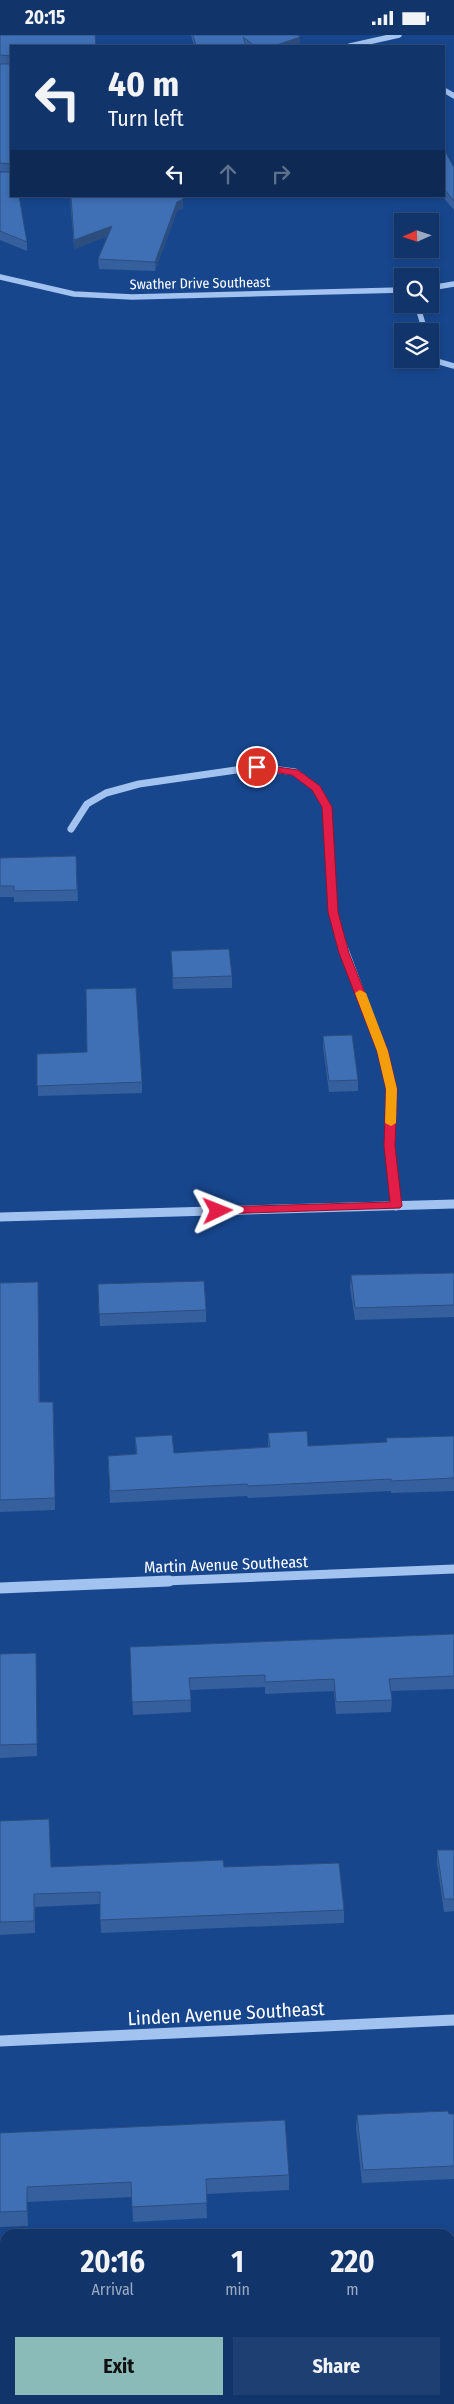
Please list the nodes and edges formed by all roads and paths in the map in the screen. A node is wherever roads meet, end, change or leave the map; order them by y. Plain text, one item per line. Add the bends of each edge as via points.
1 (399, 35) edge
2 (364, 45) edge
3 (0, 277) edge
4 (454, 284) edge
5 (439, 286) edge
6 (394, 291) edge
7 (439, 362) edge
8 (454, 366) edge
9 (71, 829) dead end
10 (454, 1204) edge
11 (396, 1206) junction
12 (0, 1217) edge
13 (454, 1569) edge
14 (0, 1588) edge
15 (454, 2020) edge
16 (0, 2041) edge

1 - 2 street
3 - 6 street, Swather Drive Southeast via 74,294 132,297
4 - 5 street
7 - 8 street
9 - 11 street via 87,803 106,793 139,784 257,767 295,772 316,788 327,807 333,912 344,953 382,1051 392,1089 390,1146
10 - 11 street
11 - 12 street
13 - 14 street, Martin Avenue Southeast
15 - 16 street, Linden Avenue Southeast

